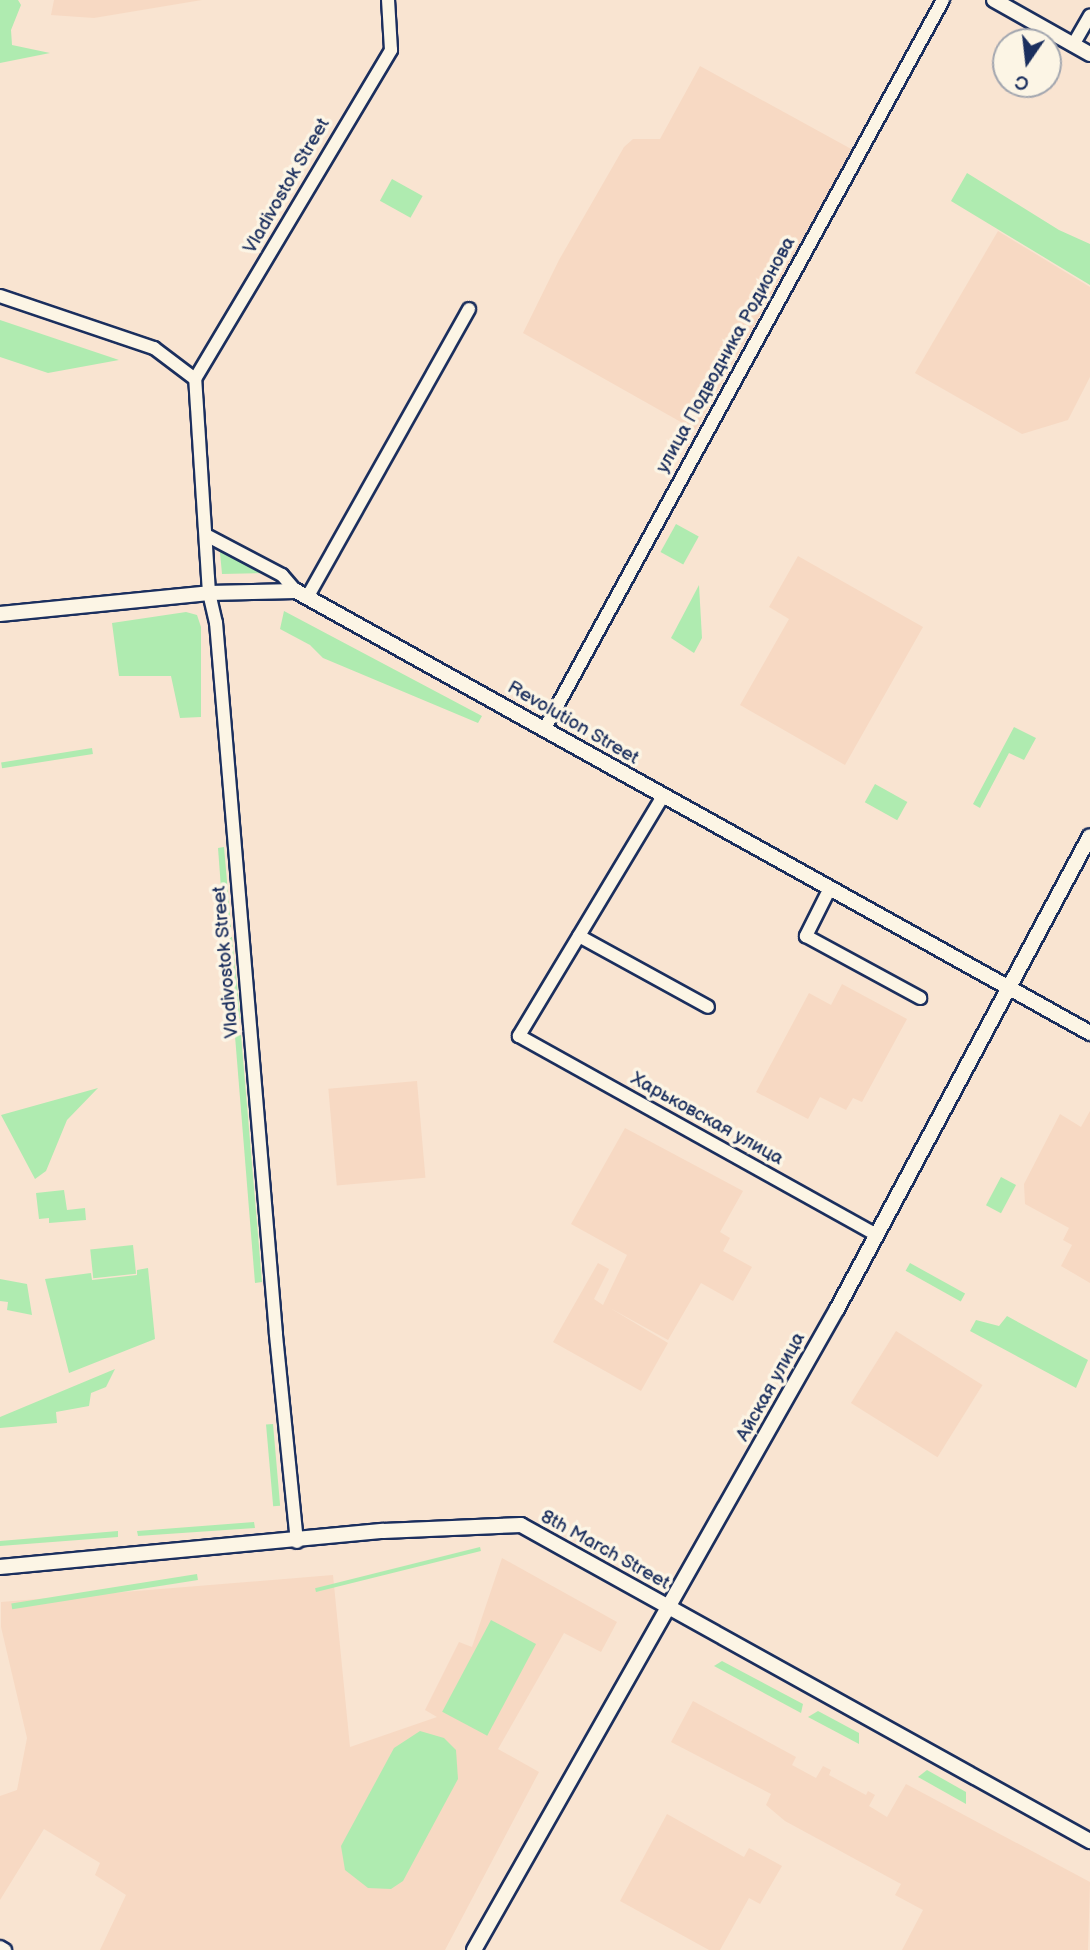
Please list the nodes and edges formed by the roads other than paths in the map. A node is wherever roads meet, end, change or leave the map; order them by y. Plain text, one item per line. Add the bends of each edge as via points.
1 (388, 0) edge
2 (943, 0) edge
3 (994, 0) edge
4 (1090, 15) edge
5 (1073, 45) junction
6 (1090, 54) edge
7 (0, 296) edge
8 (469, 309) dead end
9 (195, 379) junction
10 (206, 535) junction
11 (209, 593) junction
12 (302, 593) junction
13 (0, 614) edge
14 (544, 730) junction
15 (663, 796) junction
16 (1090, 836) edge
17 (830, 888) junction
18 (579, 936) junction
19 (1009, 988) junction
20 (920, 998) dead end
21 (708, 1007) dead end
22 (1090, 1032) edge
23 (876, 1235) junction
24 (298, 1542) junction
25 (0, 1567) edge
26 (666, 1606) junction
27 (1090, 1841) edge
28 (0, 1947) edge
29 (5, 1950) edge
30 (474, 1950) edge

1 - 9 street, Vladivostok Street via 391,50
2 - 14 street, улица Подводника Родионова
3 - 5 main road
4 - 5 street
5 - 6 main road
7 - 9 street via 155,348
8 - 12 street
9 - 10 street, Vladivostok Street
10 - 11 street, Vladivostok Street
10 - 12 street via 282,575
11 - 12 main road
11 - 13 main road
11 - 24 street, Vladivostok Street via 216,623
12 - 14 main road, Revolution Street
14 - 15 main road, Revolution Street
15 - 17 main road, Revolution Street
15 - 18 street
16 - 19 main road, Айская улица
17 - 19 main road, Revolution Street
17 - 20 street via 806,936
18 - 21 street
18 - 23 street, Харьковская улица via 519,1036
19 - 22 main road, Revolution Street
19 - 23 main road, Айская улица
23 - 26 main road, Айская улица via 718,1523
24 - 25 main road, 8th March Street
24 - 26 main road, 8th March Street via 383,1531 521,1525
26 - 27 main road, 8th March Street
26 - 30 main road, Айская улица
28 - 29 street

